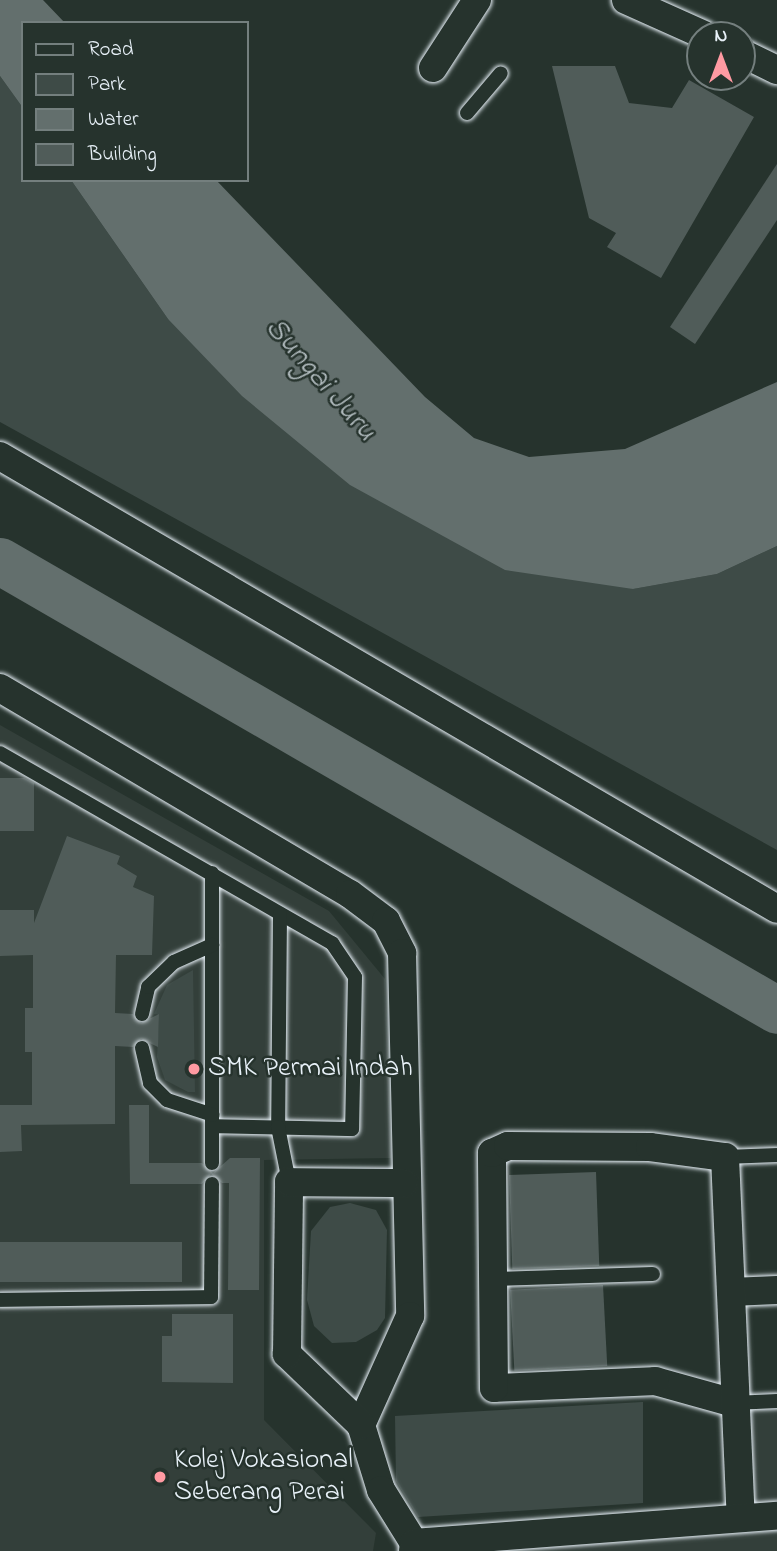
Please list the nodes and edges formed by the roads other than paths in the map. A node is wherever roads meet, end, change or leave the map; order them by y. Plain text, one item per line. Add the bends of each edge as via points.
1 (477, 0) edge
2 (626, 0) edge
3 (686, 27) edge
4 (756, 60) edge
5 (433, 68) dead end
6 (777, 70) edge
7 (501, 73) dead end
8 (467, 113) dead end
9 (0, 456) edge
10 (0, 688) edge
11 (0, 752) edge
12 (212, 873) junction
13 (777, 909) edge
14 (280, 914) junction
15 (212, 945) junction
16 (142, 1014) dead end
17 (142, 1048) dead end
18 (212, 1121) junction
19 (278, 1127) junction
20 (777, 1155) edge
21 (724, 1157) junction
22 (212, 1163) dead end
23 (289, 1182) junction
24 (404, 1183) junction
25 (212, 1184) dead end
26 (653, 1274) dead end
27 (494, 1279) junction
28 (777, 1290) edge
29 (731, 1292) junction
30 (0, 1300) edge
31 (777, 1401) edge
32 (734, 1403) junction
33 (361, 1425) junction
34 (777, 1516) edge
35 (741, 1518) junction
36 (447, 1546) edge
37 (413, 1547) edge

1 - 5 street
2 - 3 street
4 - 6 street
7 - 8 lane
9 - 13 street
10 - 24 street via 350,894 386,921 402,953
11 - 12 lane
12 - 14 lane
12 - 15 lane
14 - 19 lane
14 - 19 lane via 332,943 355,976 352,1129
15 - 16 lane via 174,962 148,987
15 - 18 lane
17 - 18 lane via 150,1083 167,1100
18 - 19 lane
18 - 22 lane
19 - 23 lane
20 - 21 lane
21 - 27 street via 650,1147 508,1146 492,1153
21 - 29 street
23 - 24 street
23 - 33 street via 288,1354
24 - 33 street via 410,1316
25 - 30 lane via 211,1297
26 - 27 lane
27 - 32 street via 494,1388 654,1381
28 - 29 street
29 - 32 street
31 - 32 lane
32 - 35 street
33 - 37 street via 381,1490
34 - 35 street
35 - 36 street
36 - 37 street

